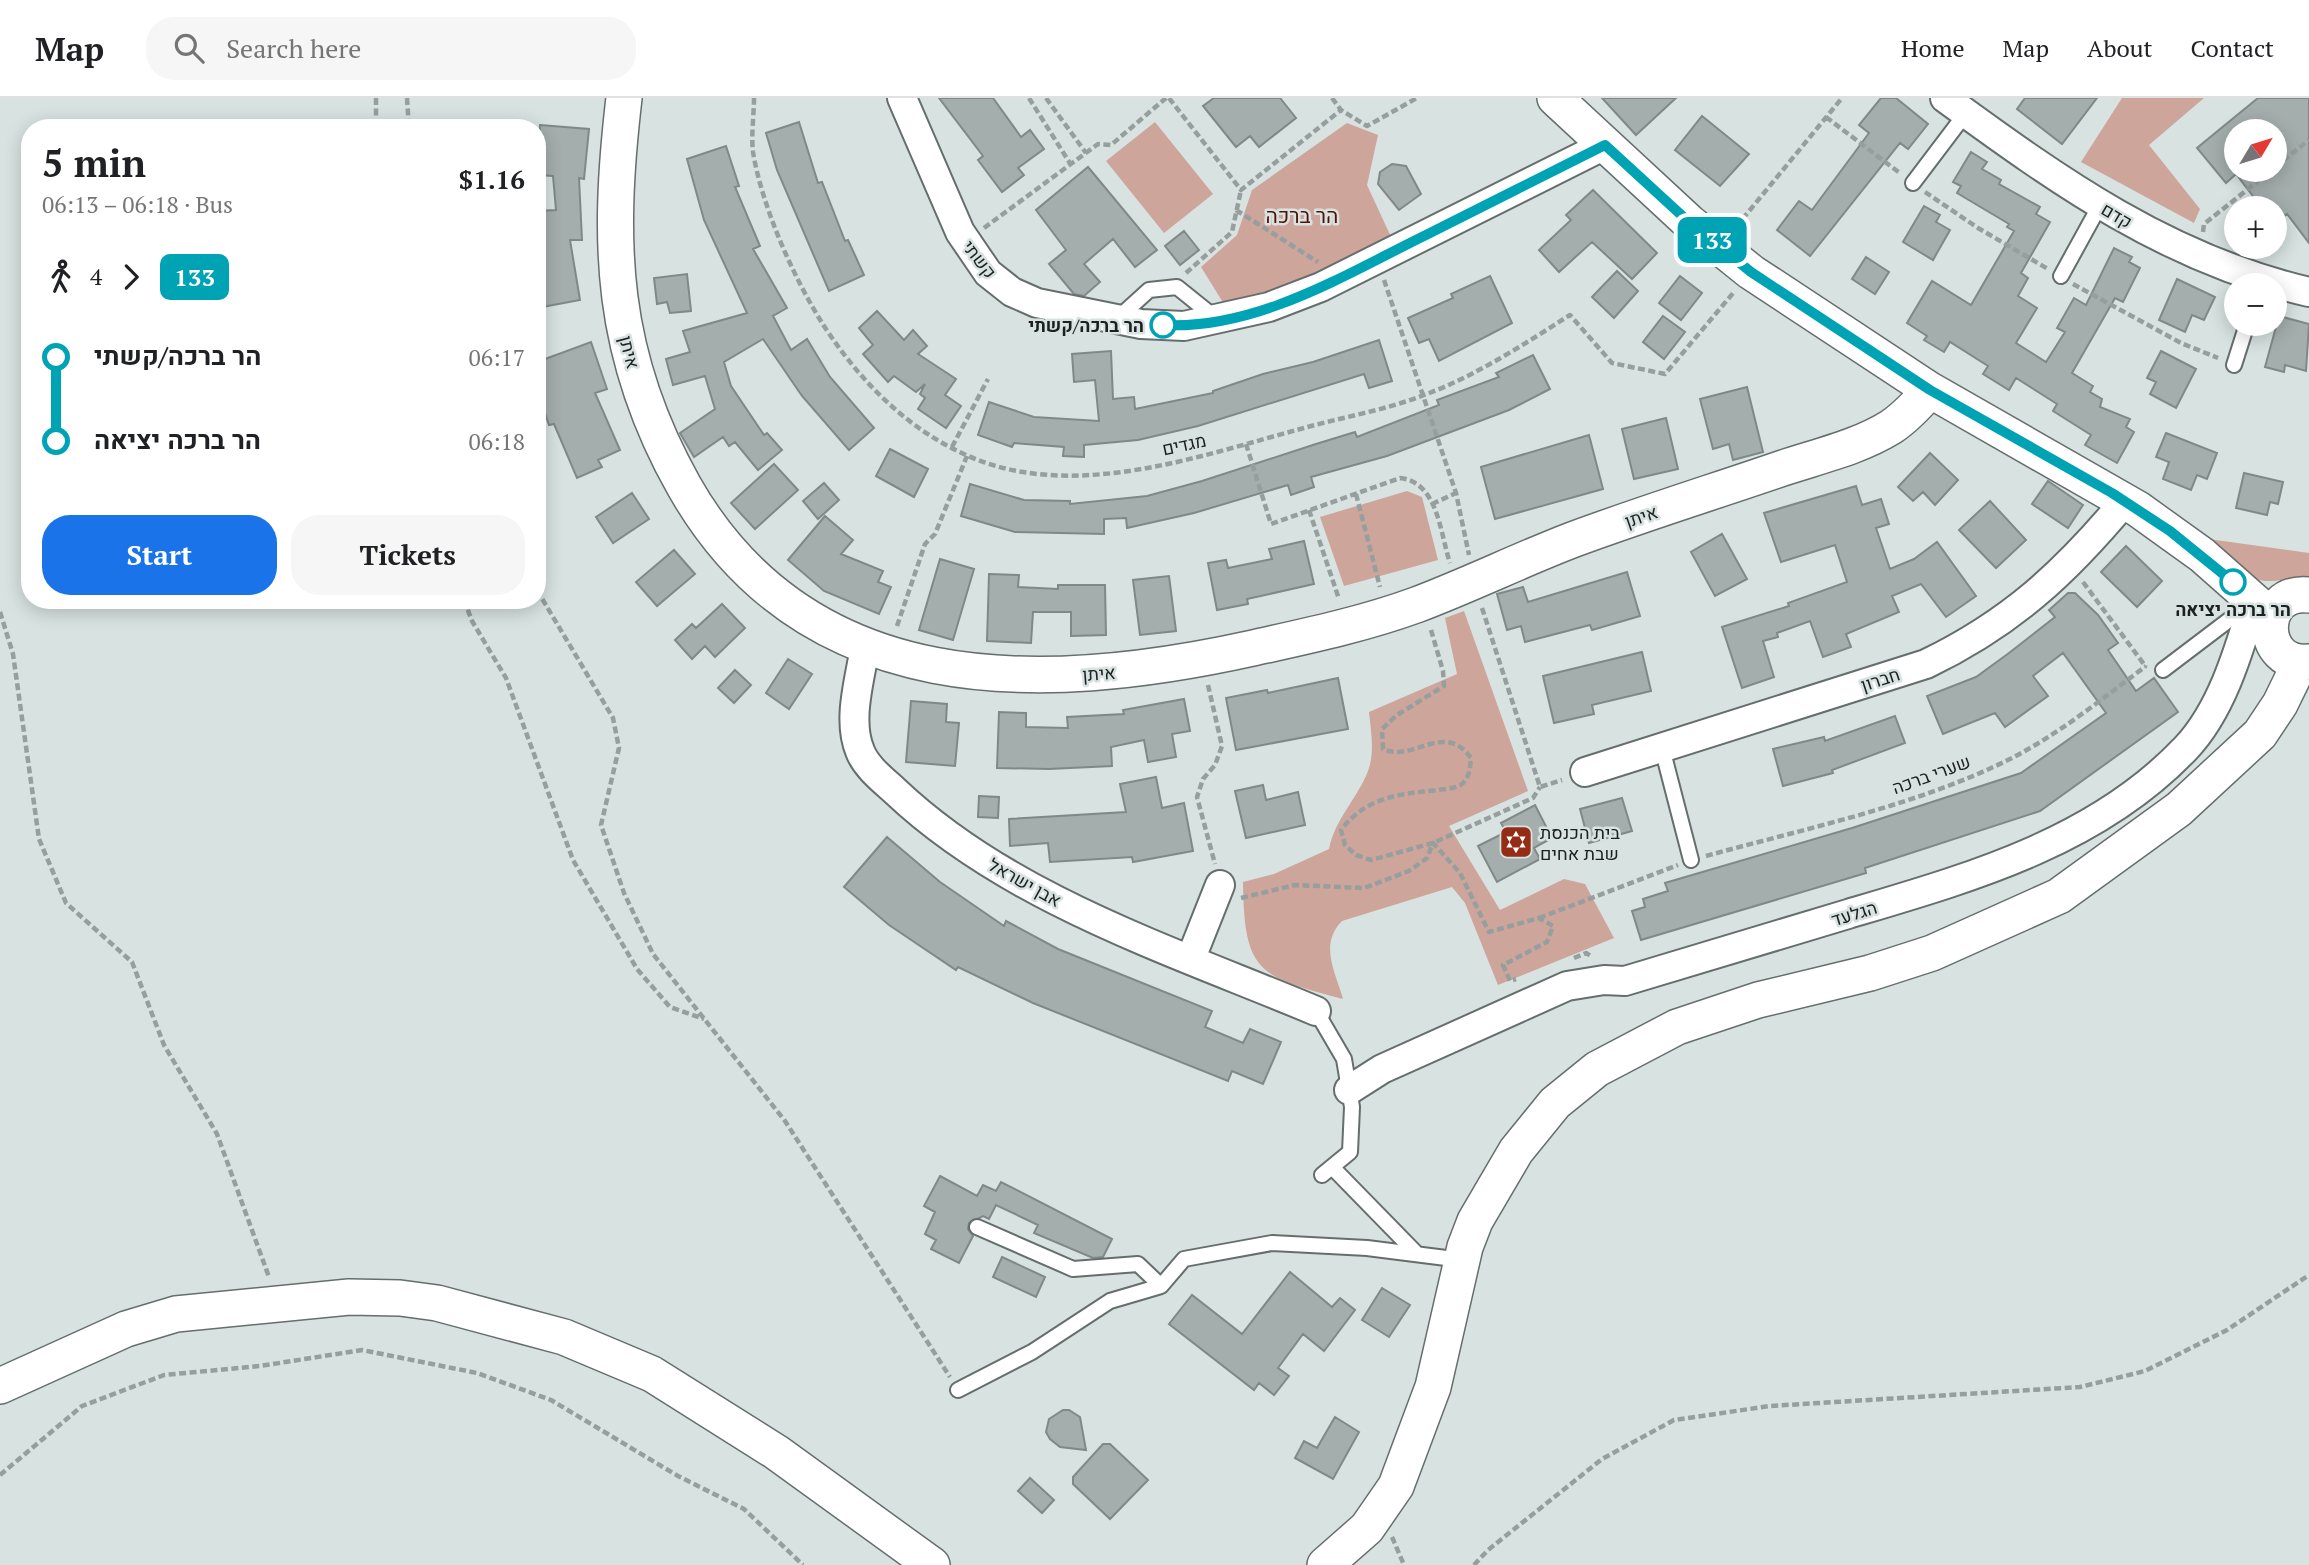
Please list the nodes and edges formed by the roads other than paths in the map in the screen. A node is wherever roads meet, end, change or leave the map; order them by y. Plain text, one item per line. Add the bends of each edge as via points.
1 (624, 98) edge
2 (902, 98) edge
3 (1555, 98) edge
4 (1955, 105) edge
5 (1605, 145) junction
6 (1913, 183) road end
7 (2100, 205) junction
8 (2238, 273) edge
9 (2061, 276) road end
10 (2287, 288) edge
11 (2309, 292) edge
12 (1116, 320) junction
13 (1219, 321) junction
14 (2243, 336) edge
15 (2234, 365) road end
16 (1930, 390) junction
17 (2125, 501) junction
18 (2309, 595) edge
19 (2262, 608) junction
20 (876, 651) junction
21 (2160, 665) road end
22 (2302, 677) edge
23 (1662, 748) junction
24 (1585, 772) road end
25 (1691, 860) road end
26 (1217, 895) road end
27 (1191, 958) junction
28 (1316, 1011) joint
29 (1349, 1090) junction
30 (977, 1227) dead end
31 (1417, 1254) junction
32 (1462, 1260) junction
33 (1161, 1286) junction
34 (0, 1387) edge
35 (958, 1390) road end
36 (932, 1565) edge
37 (1325, 1565) edge

1 - 20 street, איתן via 613,247 622,320 641,391 666,454 695,505 730,552 766,587 813,622
2 - 12 street, קשתי via 966,241 988,273 1012,292 1050,306
3 - 5 street
4 - 6 lane
4 - 7 street, קדם
5 - 13 street, קשתי via 1342,276 1269,307
5 - 16 street via 1751,272
7 - 8 street, קדם
7 - 9 lane
10 - 11 street, קדם
12 - 13 street, קשתי via 1184,326
12 - 13 lane via 1149,290 1177,288
14 - 15 lane
16 - 17 street
16 - 20 street, איתן via 1890,428 1846,447 1574,539 1423,602 1300,637 1135,670 1051,677 984,675
17 - 19 street via 2202,555
17 - 23 street, חברון via 2070,564 2006,619 1926,664
18 - 19 street
19 - 21 lane
19 - 22 street via 2276,650
19 - 29 street, הגלעד via 2203,727 2185,749 2124,801 2083,829 1951,883 1625,981 1567,986 1382,1069
20 - 27 street, אבן ישראל via 854,731 860,753 875,772 923,816 1012,877
22 - 32 street via 2260,734 2197,794 2091,876 2049,902 1932,953 1693,1021 1597,1069 1555,1103 1516,1151 1481,1209
23 - 24 street, חברון
23 - 25 lane
26 - 27 street
27 - 28 street, אבן ישראל
28 - 29 lane via 1344,1059
29 - 31 lane via 1350,1152 1327,1171
30 - 33 lane via 1073,1269 1138,1264
31 - 32 lane
31 - 33 lane via 1272,1243 1184,1259
32 - 37 street via 1433,1387 1395,1486 1367,1528
33 - 35 lane via 1110,1301 1032,1352
34 - 36 street via 155,1319 196,1310 362,1296 425,1300 530,1326 615,1357 705,1404

